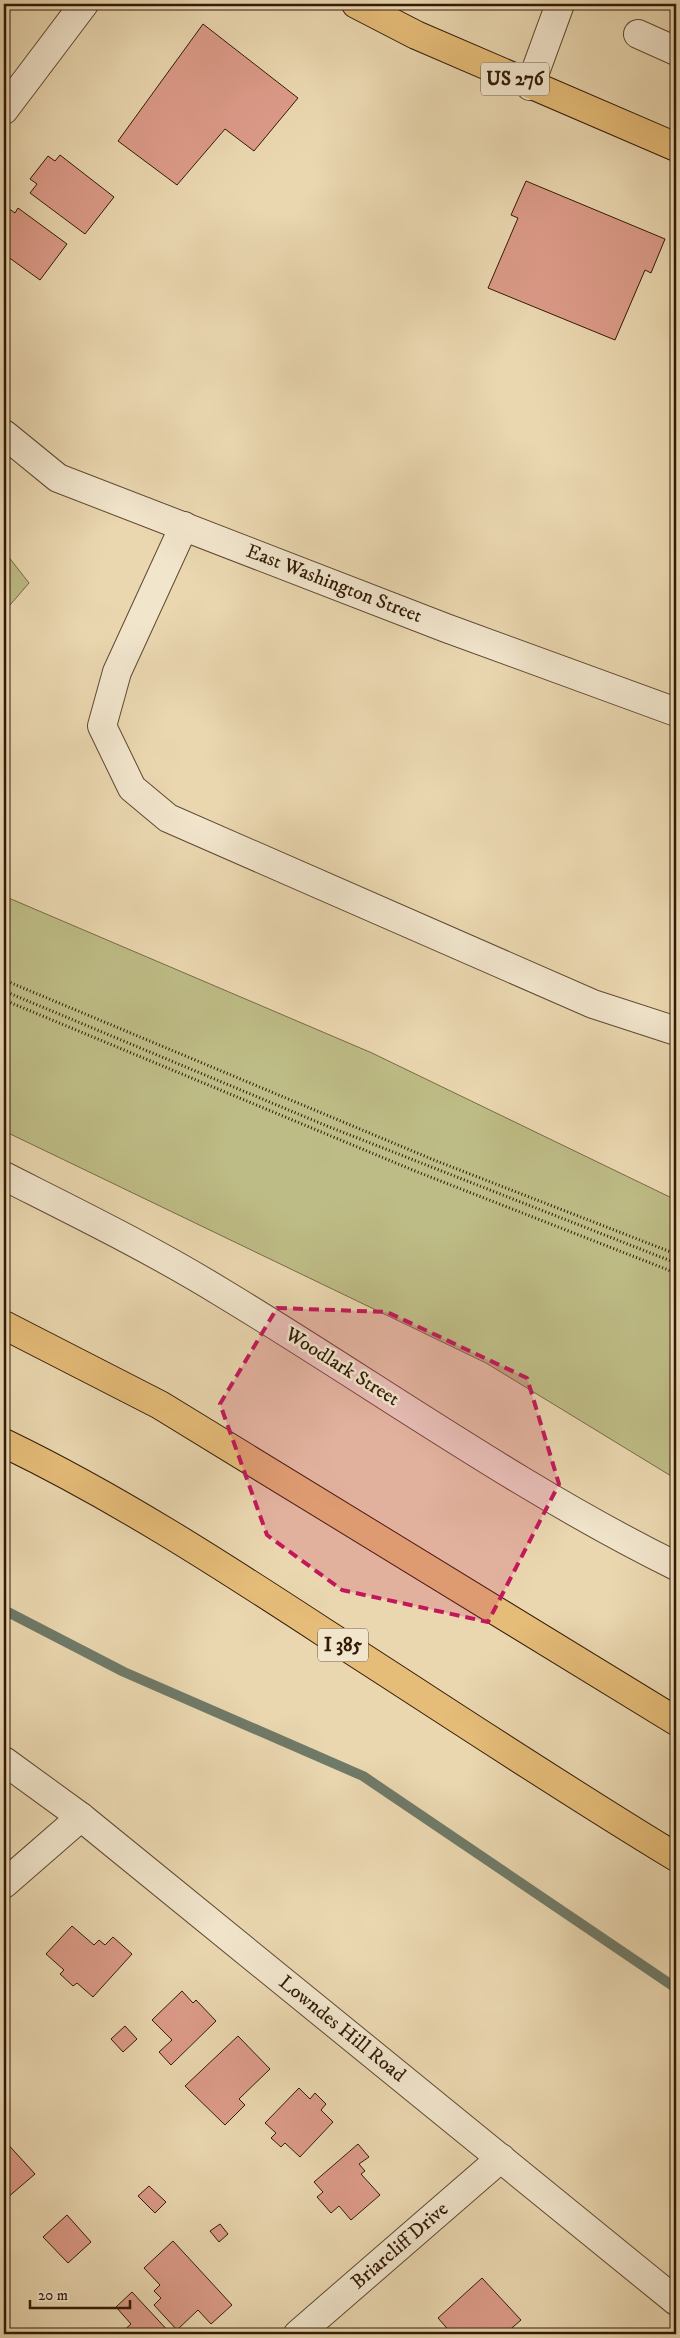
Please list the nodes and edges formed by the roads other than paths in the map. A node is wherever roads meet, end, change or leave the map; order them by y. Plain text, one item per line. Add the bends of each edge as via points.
1 (84, 4) edge
2 (356, 4) edge
3 (560, 4) edge
4 (638, 34) dead end
5 (676, 51) edge
6 (530, 86) junction
7 (8, 96) edge
8 (676, 148) edge
9 (4, 434) edge
10 (184, 526) junction
11 (676, 712) edge
12 (676, 1032) edge
13 (4, 1176) edge
14 (4, 1325) edge
15 (4, 1443) edge
16 (676, 1566) edge
17 (676, 1721) edge
18 (4, 1761) edge
19 (81, 1817) junction
20 (676, 1857) edge
21 (4, 1884) edge
22 (502, 2158) junction
23 (676, 2301) edge
24 (298, 2334) edge

1 - 7 street
2 - 6 main road, US 276
3 - 6 street
4 - 5 street
6 - 8 main road, US 276
9 - 10 street, East Washington Street via 58,478
10 - 11 street, East Washington Street via 446,628
10 - 12 street via 117,672 102,726 132,788 168,818 594,1004
13 - 16 street, Woodlark Street via 156,1253 500,1466 630,1543
14 - 17 main road via 160,1405
15 - 20 main road, I 385 via 127,1508 229,1570 595,1808
18 - 19 street, Lowndes Hill Road
19 - 21 street
19 - 22 street, Lowndes Hill Road
22 - 23 street, Lowndes Hill Road
22 - 24 street, Briarcliff Drive

